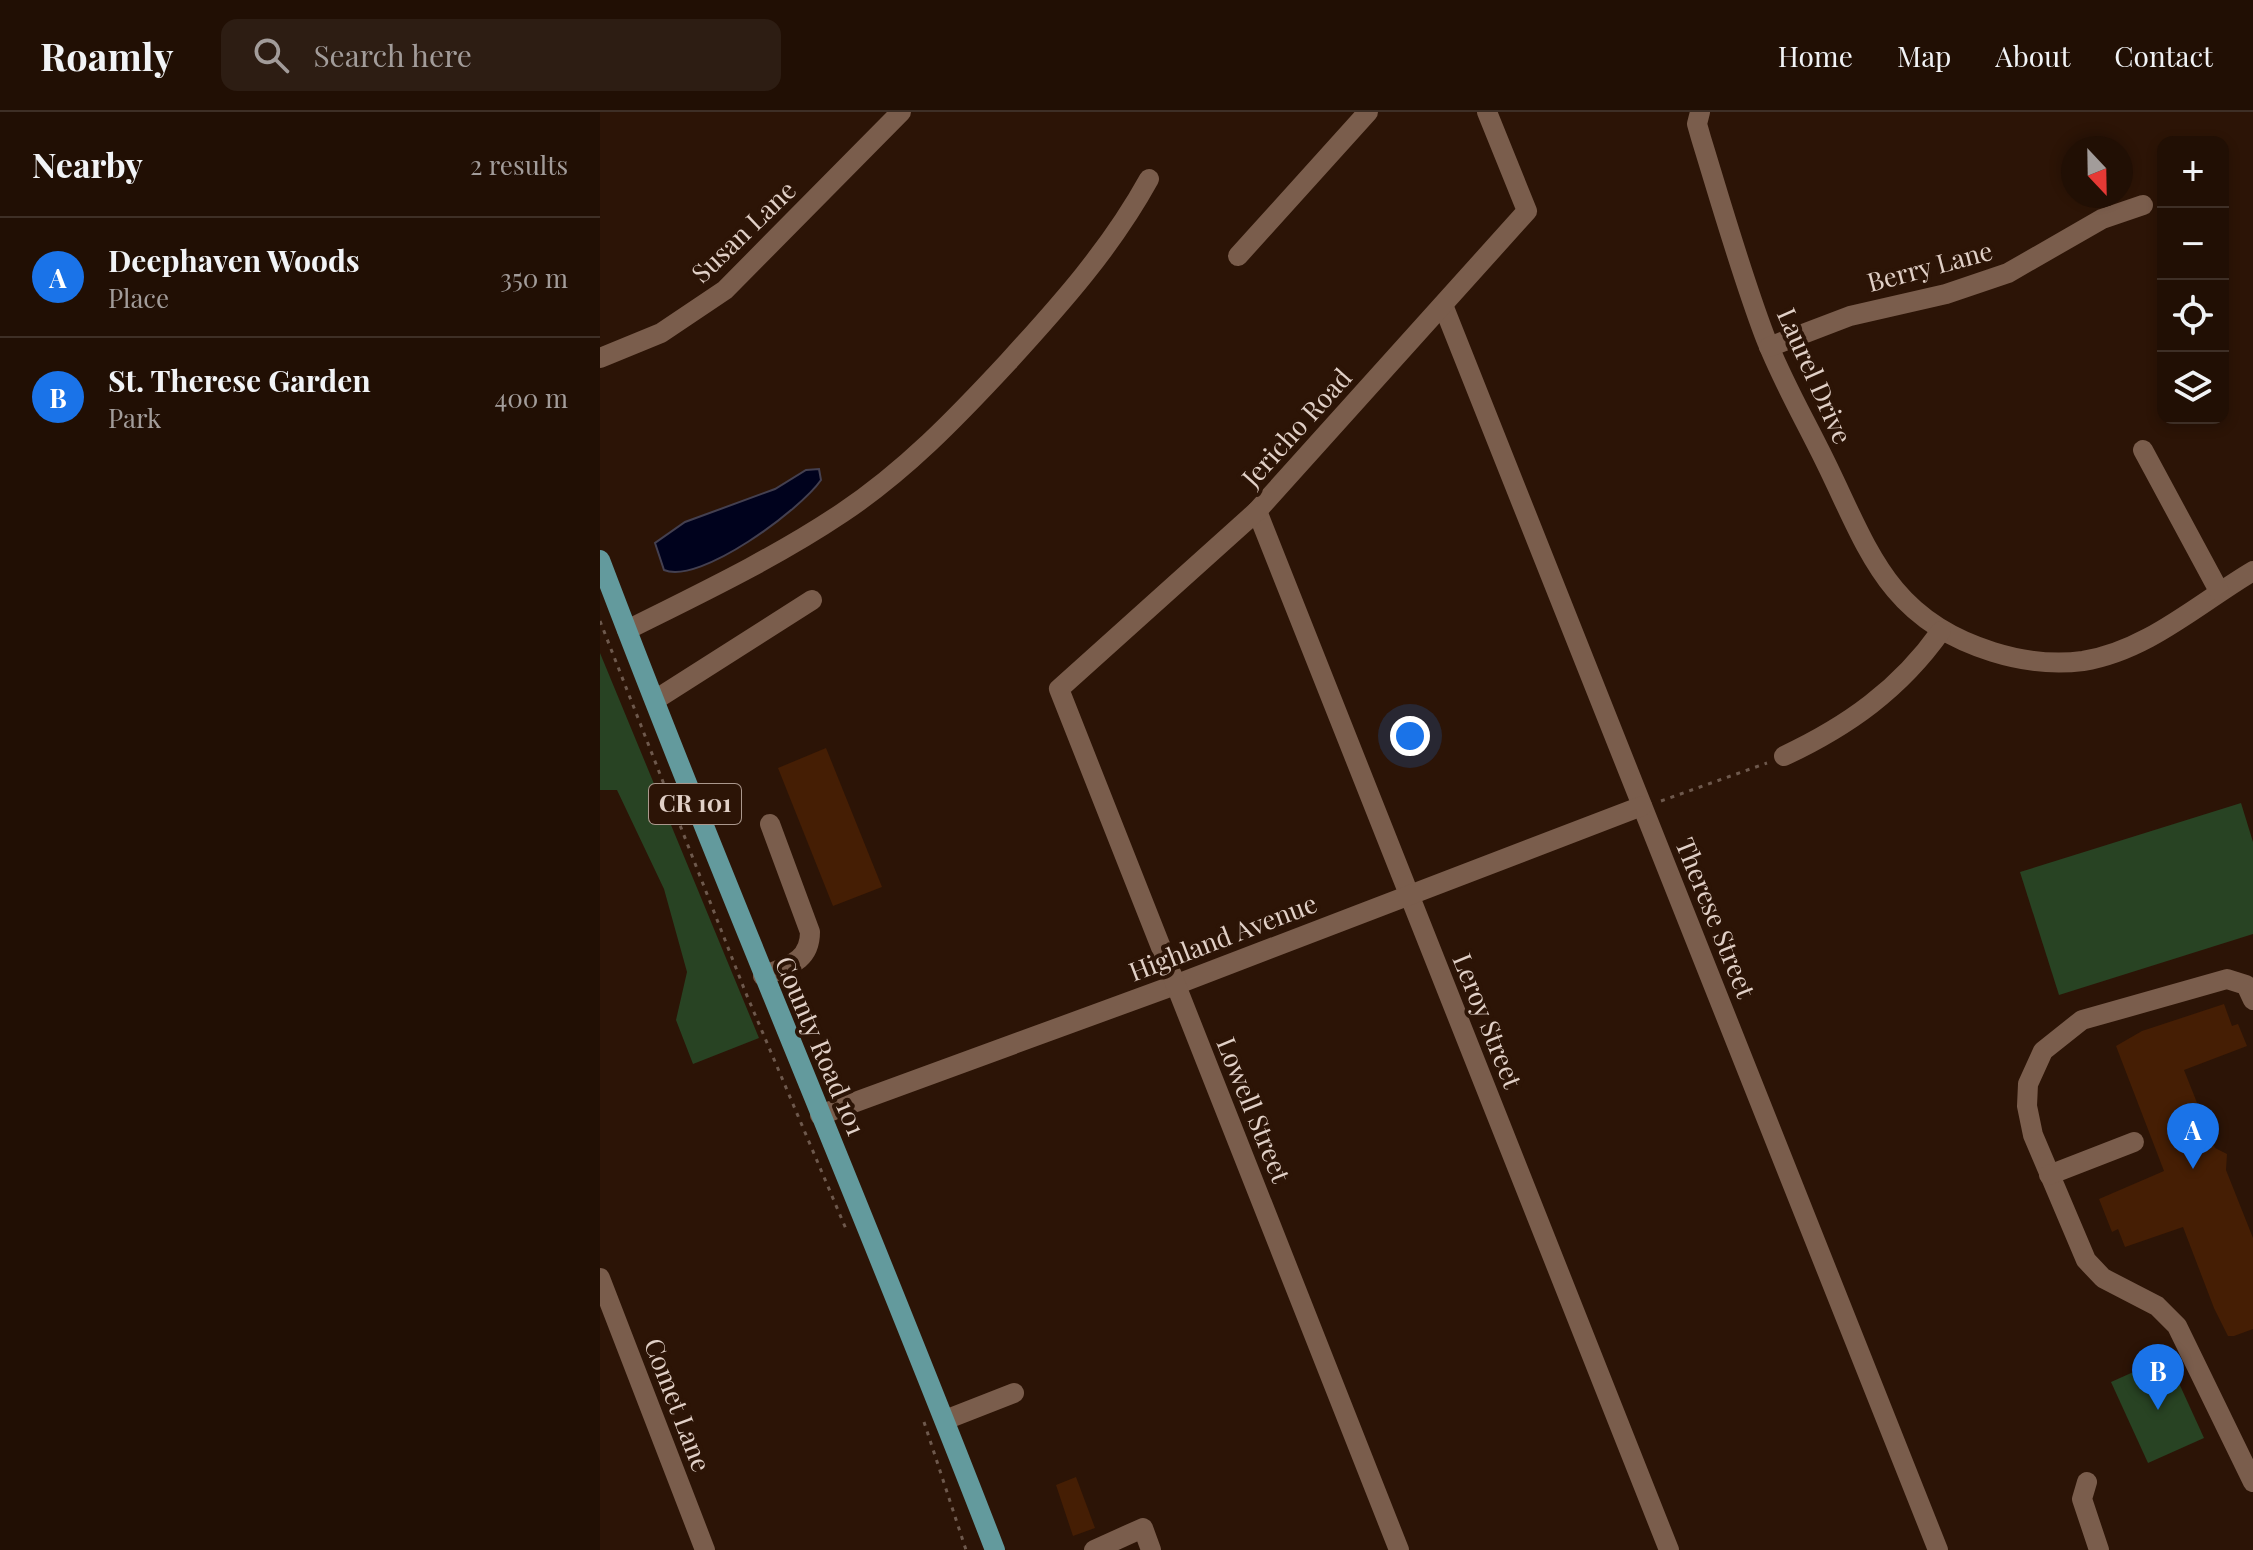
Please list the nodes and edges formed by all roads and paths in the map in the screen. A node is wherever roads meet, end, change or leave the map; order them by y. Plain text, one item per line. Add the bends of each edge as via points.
1 (901, 112) edge
2 (1368, 112) edge
3 (1487, 112) edge
4 (1700, 112) edge
5 (1149, 179) dead end
6 (2143, 205) dead end
7 (1238, 256) dead end
8 (1443, 305) junction
9 (1769, 347) junction
10 (600, 358) edge
11 (2143, 450) dead end
12 (1257, 511) junction
13 (600, 560) edge
14 (2253, 571) edge
15 (2219, 591) junction
16 (812, 600) dead end
17 (600, 621) edge
18 (627, 630) junction
19 (1941, 631) junction
20 (1059, 689) joint
21 (655, 700) junction
22 (1784, 756) joint
23 (1642, 806) junction
24 (770, 824) dead end
25 (1409, 895) junction
26 (763, 976) junction
27 (1175, 985) junction
28 (2253, 1000) edge
29 (820, 1115) junction
30 (2134, 1142) dead end
31 (2049, 1175) junction
32 (849, 1236) dead end
33 (600, 1278) edge
34 (1014, 1393) dead end
35 (923, 1420) dead end
36 (945, 1420) junction
37 (2087, 1482) dead end
38 (2253, 1482) edge
39 (705, 1550) edge
40 (966, 1550) edge
41 (995, 1550) edge
42 (1094, 1550) edge
43 (1151, 1550) edge
44 (1399, 1550) edge
45 (1669, 1550) edge
46 (1938, 1550) edge
47 (2099, 1550) edge

1 - 10 street, Susan Lane via 725,290 661,333
2 - 7 street
3 - 8 street, Jericho Road via 1527,211
4 - 9 street, Laurel Drive via 1701,138
5 - 18 street via 1110,244 1061,305 898,473 801,537
6 - 9 street, Berry Lane via 2102,219 2008,273 1850,316
8 - 12 street, Jericho Road
8 - 23 street, Therese Street
9 - 19 street, Laurel Drive via 1871,555 1902,599
11 - 15 street
12 - 20 street, Jericho Road
12 - 25 street, Leroy Street
13 - 18 main road, County Road 101 / CR 101
14 - 15 street
15 - 19 street via 2150,637 2083,661 2044,663 2007,657
16 - 21 street
17 - 32 path via 745,991
18 - 21 main road, County Road 101 / CR 101
19 - 22 street via 1874,705
20 - 27 street, Lowell Street
21 - 26 main road, County Road 101 / CR 101
22 - 23 path
23 - 25 street, Highland Avenue
23 - 46 street, Therese Street
24 - 26 street via 810,932 810,945 802,959
25 - 27 street, Highland Avenue
25 - 45 street, Leroy Street
26 - 29 main road, County Road 101 / CR 101
27 - 29 street, Highland Avenue
27 - 44 street, Lowell Street
28 - 31 street via 2239,981 2217,980 2082,1020 2061,1033 2037,1063 2026,1095 2029,1120
29 - 36 main road, County Road 101 / CR 101
30 - 31 street
31 - 38 street via 2093,1270 2157,1306 2177,1326
33 - 39 street, Comet Lane
34 - 36 street
35 - 40 path
36 - 41 main road, County Road 101 / CR 101
37 - 47 street via 2082,1499
42 - 43 street via 1143,1528

